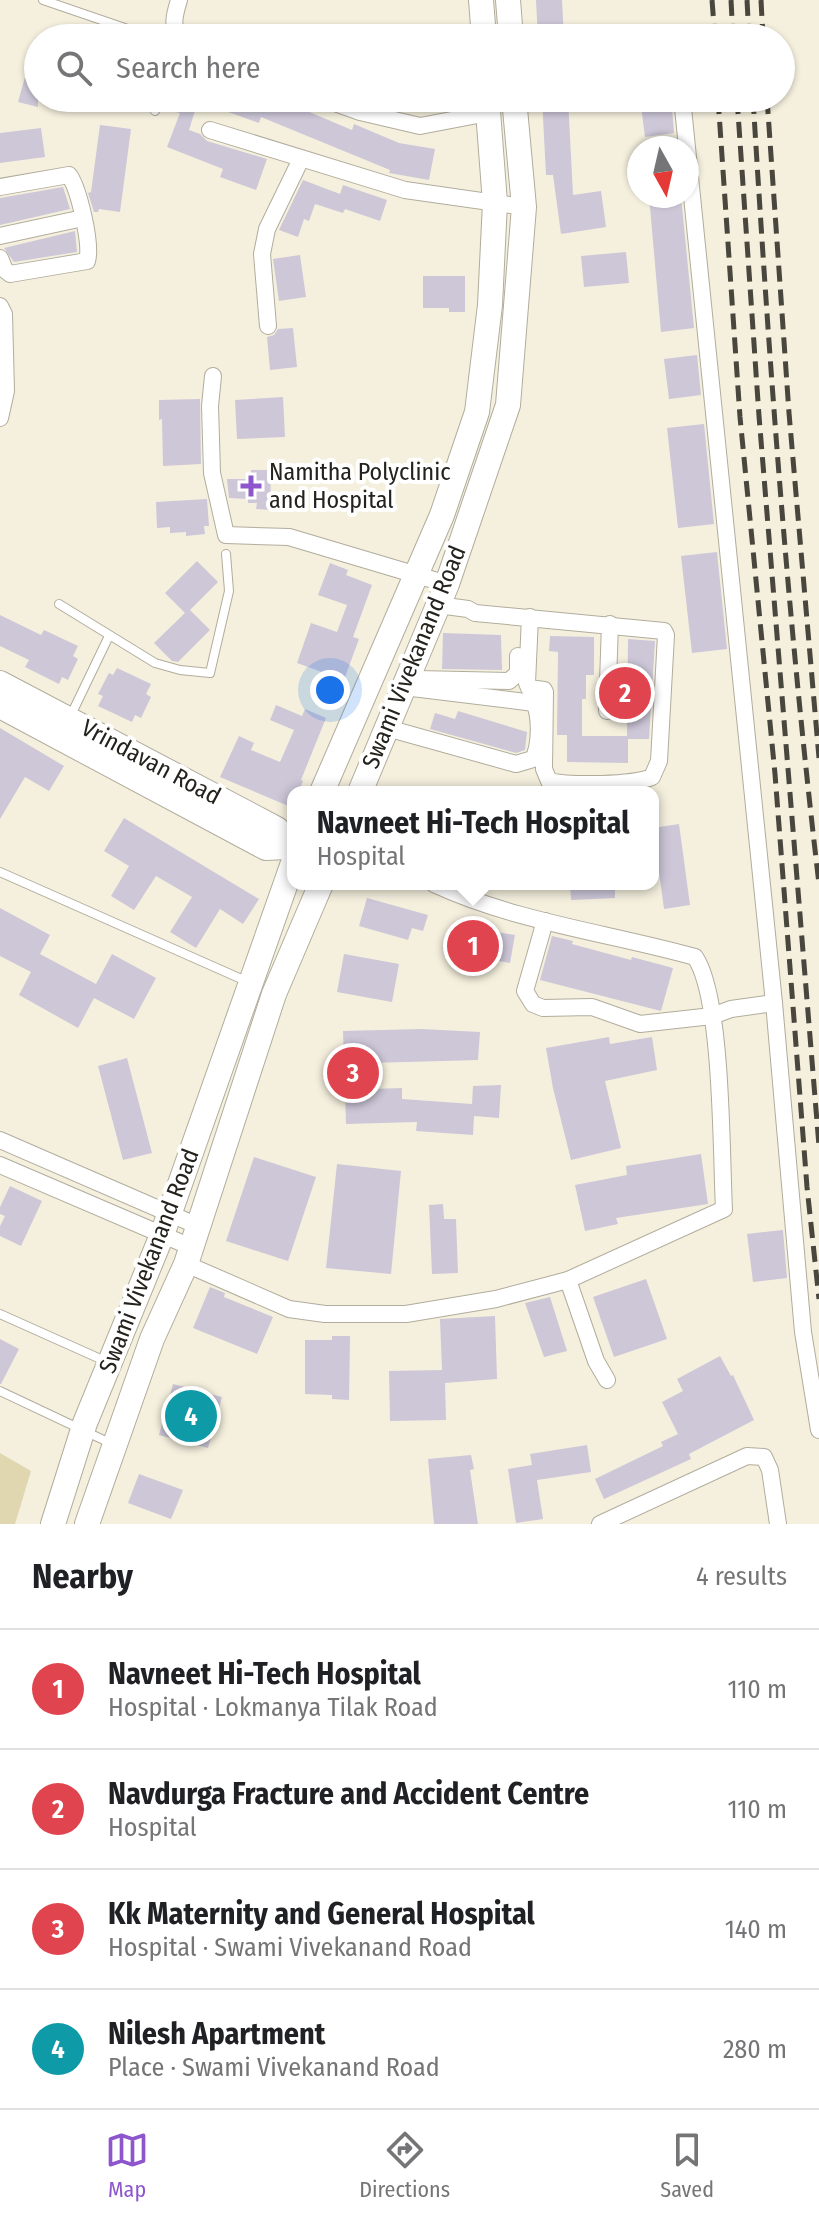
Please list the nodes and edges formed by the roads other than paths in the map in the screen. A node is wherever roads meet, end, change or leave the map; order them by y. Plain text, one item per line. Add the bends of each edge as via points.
1 (43, 0) edge
2 (179, 0) edge
3 (508, 0) edge
4 (488, 1) edge
5 (113, 24) edge
6 (174, 24) edge
7 (486, 24) edge
8 (510, 24) edge
9 (362, 112) edge
10 (467, 112) edge
11 (487, 112) edge
12 (515, 112) edge
13 (683, 112) edge
14 (210, 130) dead end
15 (301, 159) junction
16 (0, 187) edge
17 (495, 203) junction
18 (524, 207) junction
19 (83, 218) junction
20 (0, 236) edge
21 (0, 258) edge
22 (0, 306) edge
23 (268, 326) dead end
24 (213, 376) dead end
25 (0, 418) edge
26 (226, 554) dead end
27 (415, 574) junction
28 (440, 602) junction
29 (59, 604) dead end
30 (524, 617) junction
31 (610, 624) junction
32 (109, 636) junction
33 (0, 683) edge
34 (406, 683) junction
35 (0, 706) edge
36 (607, 711) dead end
37 (69, 719) junction
38 (387, 728) junction
39 (325, 786) edge
40 (363, 786) edge
41 (287, 846) edge
42 (287, 852) edge
43 (287, 866) edge
44 (0, 872) edge
45 (318, 890) edge
46 (447, 890) edge
47 (545, 921) junction
48 (251, 983) junction
49 (274, 994) junction
50 (774, 1003) junction
51 (712, 1016) junction
52 (0, 1140) edge
53 (0, 1165) edge
54 (166, 1225) junction
55 (191, 1246) junction
56 (568, 1280) junction
57 (0, 1314) edge
58 (110, 1363) junction
59 (607, 1380) dead end
60 (0, 1391) edge
61 (819, 1430) edge
62 (82, 1432) junction
63 (115, 1445) junction
64 (53, 1524) edge
65 (87, 1524) edge
66 (600, 1524) edge
67 (778, 1524) edge

1 - 5 lane
2 - 6 street
3 - 8 main road
4 - 7 main road
9 - 10 street via 420,126
11 - 17 main road, Swami Vivekanand Road
12 - 18 main road, Swami Vivekanand Road
13 - 50 street
14 - 15 street
15 - 17 street via 405,190
15 - 23 street via 267,229 262,254
16 - 19 street via 69,175
17 - 18 street
17 - 27 main road, Swami Vivekanand Road via 477,412 442,515
18 - 28 main road, Swami Vivekanand Road via 508,405
19 - 20 street
19 - 21 street via 87,261 8,274
22 - 25 street via 6,391
24 - 27 street via 212,473 226,535 289,537
26 - 32 lane via 229,591 210,673 155,663
27 - 28 street
27 - 39 main road, Swami Vivekanand Road
28 - 30 street via 475,613
28 - 34 main road, Swami Vivekanand Road
29 - 32 lane
30 - 31 street
30 - 31 street via 527,683 545,692 544,769 555,783 641,781 657,769 666,635 660,629
30 - 34 street via 514,679
31 - 36 street
32 - 37 lane
33 - 37 main road, Vrindavan Road
34 - 38 main road, Swami Vivekanand Road
34 - 38 street via 534,703 537,751 533,759 516,764
35 - 42 main road via 266,848
37 - 41 main road, Vrindavan Road via 277,829
38 - 40 main road, Swami Vivekanand Road
43 - 48 main road, Swami Vivekanand Road
44 - 48 lane
45 - 49 main road, Swami Vivekanand Road
46 - 47 street
47 - 51 street via 695,957
47 - 51 street via 525,991 533,1004 592,1007 640,1024
48 - 49 street
48 - 54 main road, Swami Vivekanand Road
49 - 55 main road, Swami Vivekanand Road
50 - 51 street
50 - 61 street via 803,1332
51 - 56 street via 724,1209
52 - 54 street
53 - 54 street
54 - 55 street
54 - 58 main road, Swami Vivekanand Road
55 - 56 street via 289,1309 325,1314 406,1314
55 - 63 main road, Swami Vivekanand Road
56 - 59 street
57 - 58 lane
58 - 62 main road, Swami Vivekanand Road
60 - 62 lane
62 - 63 lane
62 - 64 main road, Swami Vivekanand Road
63 - 65 main road, Swami Vivekanand Road
66 - 67 street via 747,1456 764,1457 770,1470

